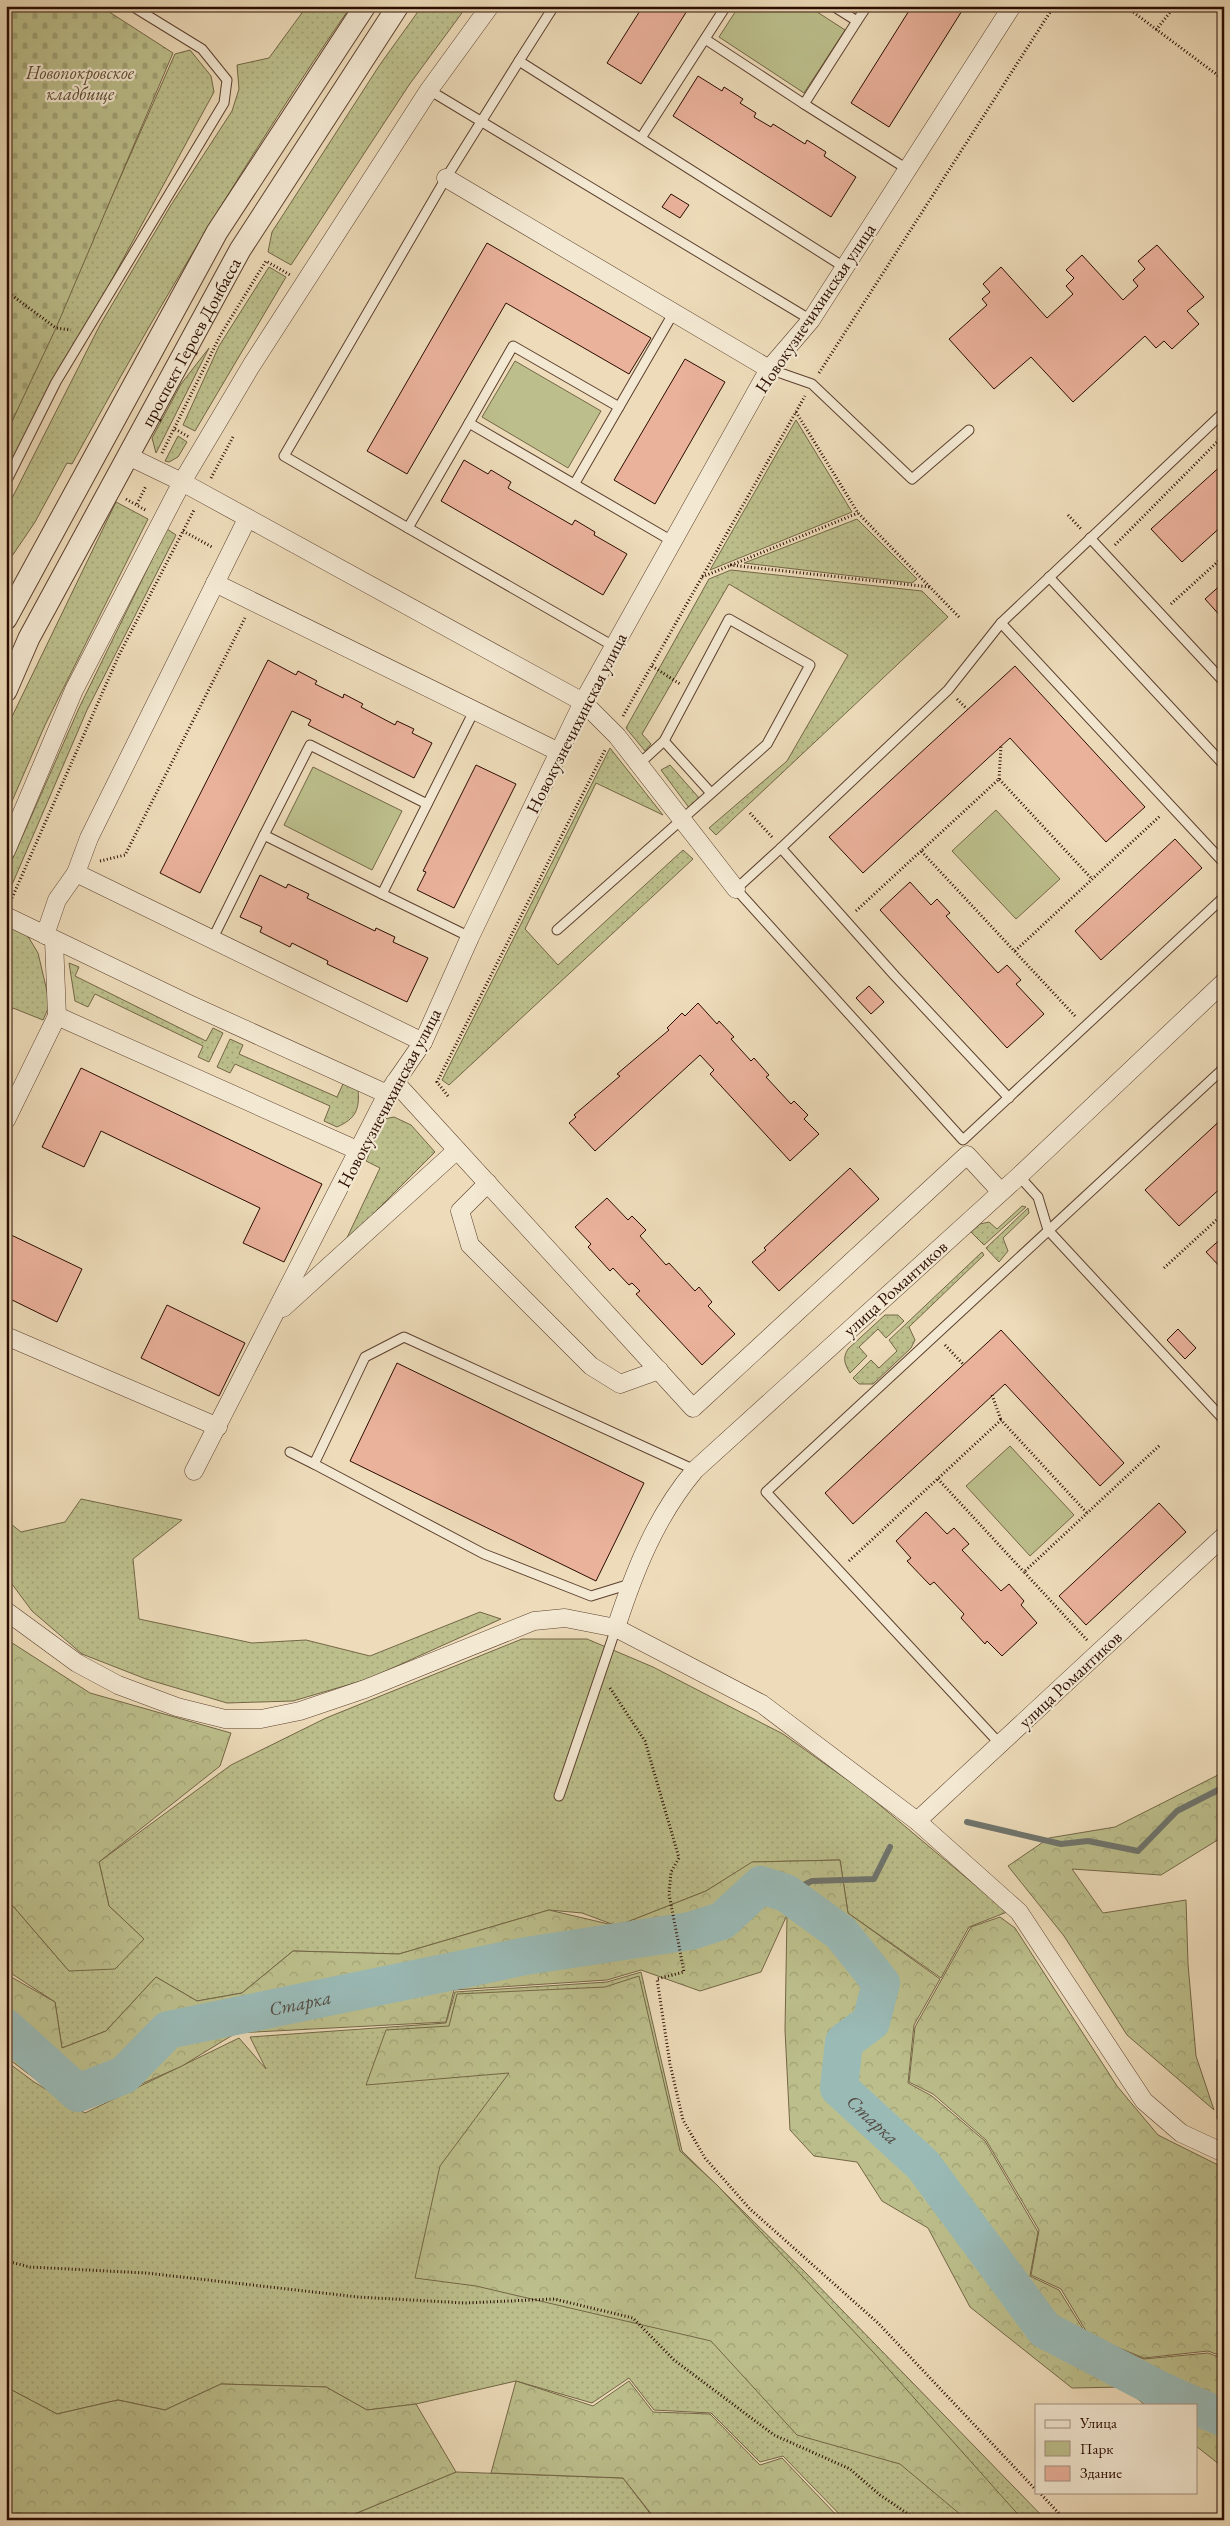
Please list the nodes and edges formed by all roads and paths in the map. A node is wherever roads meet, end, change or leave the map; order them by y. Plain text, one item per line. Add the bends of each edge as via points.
1 (132, 6) edge
2 (365, 6) edge
3 (398, 6) edge
4 (490, 6) edge
5 (554, 6) edge
6 (726, 6) edge
7 (833, 6) edge
8 (867, 6) edge
9 (1012, 6) edge
10 (1054, 6) edge
11 (1125, 6) edge
12 (1175, 6) edge
13 (857, 21) junction
14 (1156, 30) junction
15 (705, 39) junction
16 (519, 61) junction
17 (1224, 80) edge
18 (429, 90) junction
19 (804, 104) junction
20 (483, 121) junction
21 (641, 138) junction
22 (908, 169) junction
23 (446, 178) junction
24 (844, 267) junction
25 (6, 291) edge
26 (674, 312) junction
27 (811, 320) junction
28 (85, 332) junction
29 (769, 369) junction
30 (812, 384) junction
31 (619, 407) junction
32 (796, 412) junction
33 (1224, 412) edge
34 (469, 423) junction
35 (969, 430) dead end
36 (1224, 435) edge
37 (128, 456) junction
38 (6, 482) edge
39 (182, 482) junction
40 (575, 484) junction
41 (202, 494) junction
42 (858, 513) junction
43 (246, 519) junction
44 (408, 528) junction
45 (183, 531) junction
46 (1090, 538) junction
47 (672, 541) junction
48 (1105, 554) junction
49 (228, 556) junction
50 (1224, 556) edge
51 (730, 565) junction
52 (702, 577) junction
53 (1049, 577) junction
54 (215, 583) junction
55 (930, 587) junction
56 (253, 602) junction
57 (1161, 614) junction
58 (959, 617) dead end
59 (6, 619) edge
60 (1001, 623) junction
61 (615, 647) junction
62 (652, 666) junction
63 (1224, 682) edge
64 (691, 691) junction
65 (6, 692) edge
66 (583, 702) junction
67 (474, 711) junction
68 (614, 733) junction
69 (664, 741) junction
70 (1001, 746) dead end
71 (559, 752) junction
72 (639, 764) junction
73 (1224, 765) edge
74 (999, 779) junction
75 (710, 793) junction
76 (427, 804) junction
77 (1171, 806) junction
78 (750, 813) dead end
79 (682, 819) junction
80 (264, 835) junction
81 (782, 848) junction
82 (922, 850) junction
83 (6, 851) edge
84 (1224, 863) edge
85 (77, 869) junction
86 (1092, 879) junction
87 (736, 889) junction
88 (382, 894) junction
89 (1224, 897) edge
90 (8, 910) edge
91 (846, 920) junction
92 (557, 930) dead end
93 (50, 937) junction
94 (470, 937) junction
95 (212, 940) junction
96 (1015, 951) junction
97 (1224, 982) edge
98 (57, 1016) junction
99 (1084, 1026) junction
100 (423, 1042) junction
101 (1224, 1068) edge
102 (391, 1088) junction
103 (448, 1096) dead end
104 (1009, 1098) junction
105 (6, 1120) edge
106 (457, 1150) junction
107 (359, 1151) junction
108 (1019, 1176) junction
109 (488, 1183) junction
110 (1001, 1192) junction
111 (1224, 1213) edge
112 (1048, 1230) junction
113 (1164, 1268) dead end
114 (275, 1315) junction
115 (936, 1335) junction
116 (6, 1336) edge
117 (963, 1364) dead end
118 (659, 1370) junction
119 (992, 1395) dead end
120 (1001, 1420) junction
121 (1224, 1420) edge
122 (218, 1426) junction
123 (1160, 1445) dead end
124 (290, 1452) dead end
125 (314, 1464) junction
126 (695, 1470) junction
127 (194, 1471) dead end
128 (938, 1478) junction
129 (1087, 1513) junction
130 (1224, 1536) edge
131 (838, 1570) junction
132 (1024, 1572) junction
133 (630, 1584) junction
134 (6, 1611) edge
135 (616, 1628) junction
136 (1099, 1652) junction
137 (600, 1674) junction
138 (1000, 1744) junction
139 (559, 1796) dead end
140 (917, 1821) junction
141 (1224, 2153) edge
142 (6, 2261) edge
143 (1035, 2489) edge
144 (1040, 2494) edge
145 (917, 2520) edge
146 (1065, 2520) edge

1 - 28 lane via 202,49 227,80 224,103
2 - 59 street, проспект Героев Донбасса via 217,232
3 - 37 street, проспект Героев Донбасса via 240,250
4 - 18 street
5 - 16 lane
6 - 15 lane
7 - 13 lane
8 - 13 lane
9 - 22 street, Новокузнечихинская улица
10 - 30 path
11 - 14 path
12 - 14 path
13 - 19 lane
14 - 17 path
15 - 19 lane
15 - 21 lane
16 - 20 lane
16 - 21 lane
18 - 20 lane
18 - 39 street via 251,366
19 - 22 lane
20 - 23 lane
20 - 27 lane
21 - 24 lane
22 - 24 street, Новокузнечихинская улица
23 - 26 street
23 - 44 lane via 284,456
24 - 27 street, Новокузнечихинская улица
25 - 28 path via 56,328
26 - 29 street
26 - 31 lane
27 - 29 street, Новокузнечихинская улица
28 - 38 lane
29 - 30 lane
29 - 47 street, Новокузнечихинская улица
30 - 32 path
30 - 35 lane via 912,479
31 - 34 lane via 513,346
31 - 40 lane
32 - 42 path
32 - 52 path
33 - 46 lane
34 - 40 lane
34 - 44 lane
36 - 48 path
37 - 39 street
37 - 65 street, проспект Героев Донбасса via 29,638
39 - 41 street
39 - 83 street via 74,690
40 - 47 lane
41 - 43 street
41 - 45 path
42 - 51 path
42 - 55 path
43 - 49 street
43 - 66 street
44 - 61 lane
45 - 49 path
45 - 90 path via 119,656
46 - 48 lane
46 - 53 lane
47 - 61 street, Новокузнечихинская улица
48 - 57 lane
49 - 54 street
50 - 57 path
51 - 52 path
51 - 55 path
52 - 62 path
53 - 60 lane
53 - 73 lane
54 - 56 street
54 - 85 street via 89,838
55 - 58 path
56 - 67 street
56 - 85 path via 125,855
57 - 63 lane
60 - 77 lane
60 - 81 lane via 948,690
61 - 66 street, Новокузнечихинская улица
62 - 64 path
62 - 68 path
64 - 69 lane
64 - 75 lane via 728,619 810,665 767,744
66 - 68 street
66 - 71 street, Новокузнечихинская улица
67 - 71 street
67 - 76 lane
68 - 72 street
68 - 103 path via 437,1082
69 - 72 lane
69 - 75 lane
70 - 74 path
71 - 94 street, Новокузнечихинская улица
72 - 79 street
74 - 82 path
74 - 86 path
75 - 79 lane
76 - 80 lane via 310,745
76 - 88 lane
77 - 84 lane
77 - 86 path
78 - 81 path
79 - 87 street
79 - 92 lane
80 - 88 lane
80 - 95 lane
81 - 87 lane
81 - 91 lane
82 - 91 path
82 - 96 path
85 - 93 street via 56,900
85 - 95 street
86 - 96 path
87 - 104 lane via 962,1140
88 - 94 lane
89 - 99 lane
90 - 93 street
91 - 104 lane
93 - 98 street
93 - 102 street via 188,1004
94 - 100 street, Новокузнечихинская улица
95 - 100 street
96 - 99 path
97 - 108 street, улица Романтиков
98 - 105 street
98 - 107 street
99 - 104 lane
100 - 102 street, Новокузнечихинская улица
101 - 112 lane
102 - 106 street
102 - 107 street, Новокузнечихинская улица
106 - 109 street
106 - 114 street
107 - 114 street, Новокузнечихинская улица
108 - 110 street, улица Романтиков
108 - 112 lane via 1038,1197
109 - 118 street
109 - 118 street via 460,1212 470,1245 591,1366 620,1384
110 - 118 street via 967,1155 693,1408
110 - 126 street, улица Романтиков
111 - 113 path
112 - 115 lane
112 - 121 lane
114 - 122 street, Новокузнечихинская улица
115 - 117 path
115 - 131 lane via 766,1492
116 - 122 street
119 - 120 path
120 - 128 path
120 - 129 path
122 - 127 street, Новокузнечихинская улица
123 - 129 path
124 - 125 lane
125 - 126 lane via 365,1357 404,1337
125 - 133 lane via 484,1554 591,1596
126 - 133 street, улица Романтиков via 666,1509
128 - 131 path
128 - 132 path
129 - 132 path
130 - 136 street, улица Романтиков
131 - 138 lane
132 - 136 path
133 - 135 street, улица Романтиков
134 - 135 street via 77,1663 118,1685 176,1707 224,1719 261,1719 300,1711 365,1689 534,1621 565,1618
135 - 137 lane
135 - 140 street via 762,1704 824,1754
136 - 138 street, улица Романтиков
137 - 139 lane
137 - 143 path via 645,1741 679,1858 671,1872 668,1894 684,1972 657,1979 670,2064 683,2120 705,2158 750,2210 878,2323
138 - 140 street, улица Романтиков
140 - 141 street via 1019,1912 1144,2101 1181,2133
142 - 145 path via 30,2267 146,2273 358,2297 465,2303 554,2299 633,2318 674,2360 774,2434 850,2469 880,2495
144 - 146 path

